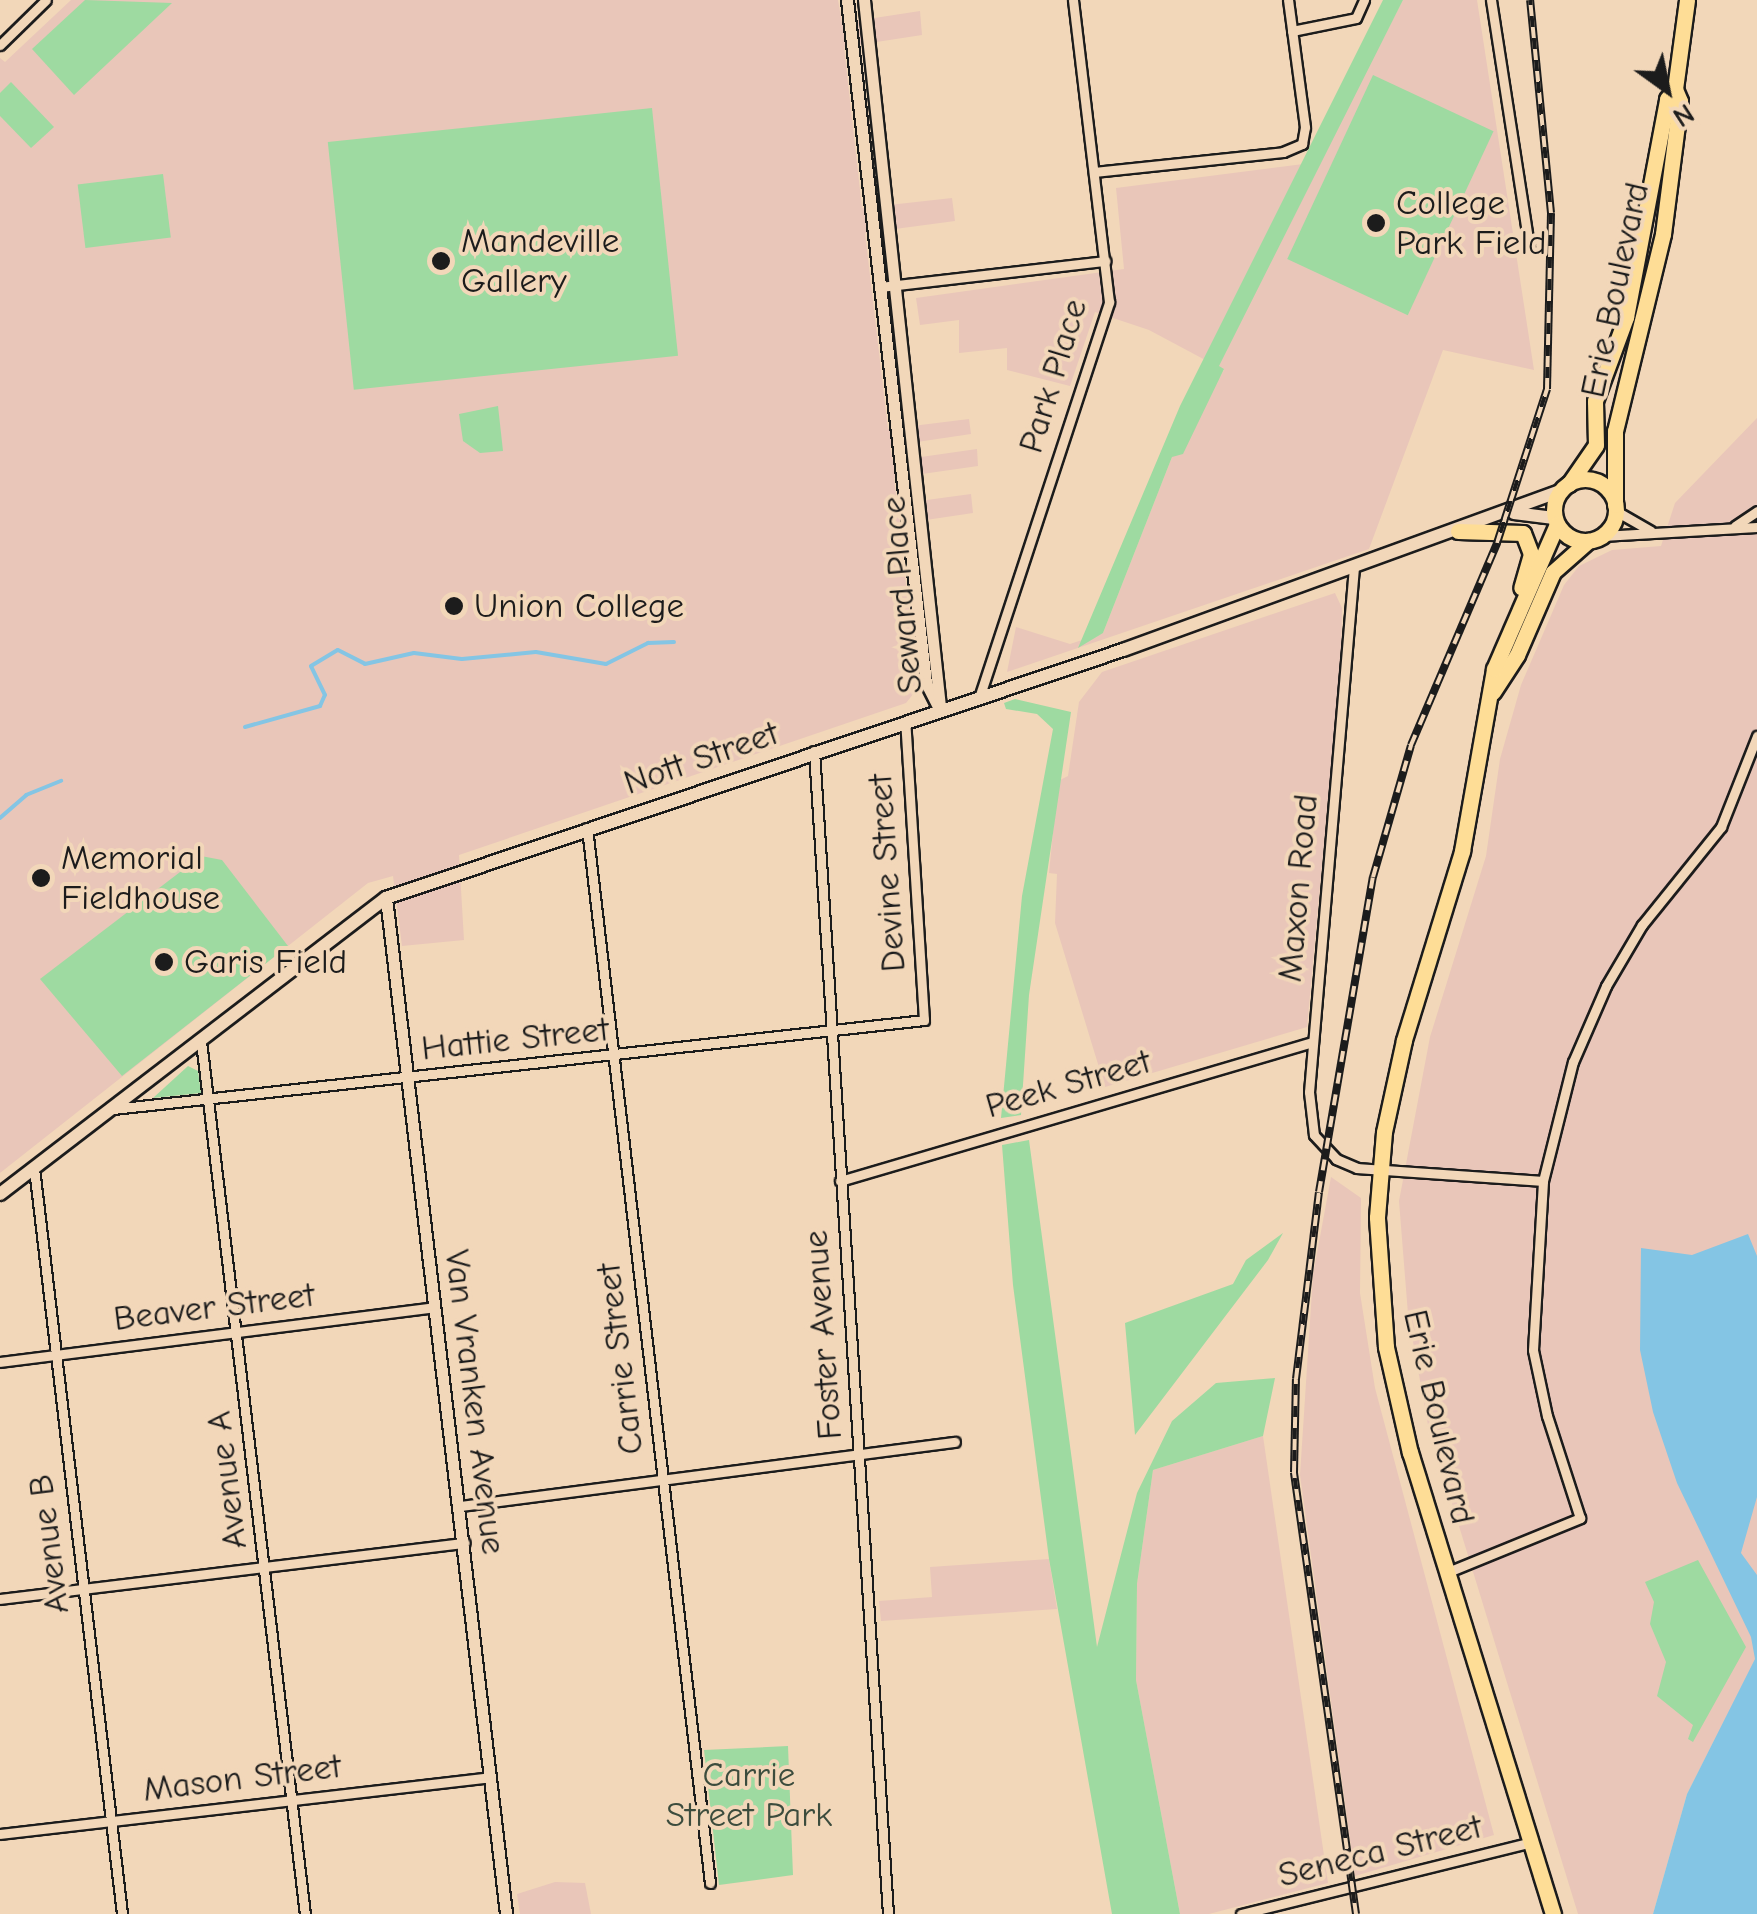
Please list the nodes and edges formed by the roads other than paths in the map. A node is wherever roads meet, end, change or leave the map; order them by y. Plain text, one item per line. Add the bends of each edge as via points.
1 (46, 0) edge
2 (847, 0) edge
3 (864, 0) edge
4 (1073, 0) edge
5 (1288, 0) edge
6 (1364, 0) edge
7 (1492, 0) edge
8 (1687, 0) edge
9 (1292, 31) junction
10 (0, 44) edge
11 (1675, 89) junction
12 (1094, 172) junction
13 (1530, 245) dead end
14 (1106, 262) junction
15 (899, 285) junction
16 (880, 287) junction
17 (1566, 487) junction
18 (1616, 508) junction
19 (1757, 511) edge
20 (1497, 517) junction
21 (1556, 521) junction
22 (1757, 527) edge
23 (1732, 528) junction
24 (1652, 530) junction
25 (1458, 531) junction
26 (1757, 534) edge
27 (1595, 538) junction
28 (1354, 567) junction
29 (1525, 596) junction
30 (1494, 692) junction
31 (979, 698) junction
32 (940, 710) junction
33 (904, 722) junction
34 (1757, 736) edge
35 (814, 751) junction
36 (587, 828) junction
37 (386, 898) junction
38 (924, 1020) joint
39 (831, 1034) junction
40 (201, 1040) junction
41 (1312, 1042) junction
42 (613, 1055) junction
43 (407, 1079) junction
44 (210, 1100) junction
45 (113, 1110) junction
46 (34, 1168) junction
47 (1380, 1170) junction
48 (840, 1181) junction
49 (1543, 1181) junction
50 (0, 1194) edge
51 (434, 1307) junction
52 (238, 1332) junction
53 (56, 1355) junction
54 (0, 1362) edge
55 (955, 1442) dead end
56 (859, 1455) junction
57 (662, 1477) junction
58 (461, 1506) junction
59 (465, 1543) junction
60 (265, 1567) junction
61 (1448, 1572) junction
62 (82, 1589) junction
63 (0, 1599) edge
64 (490, 1777) junction
65 (291, 1799) junction
66 (110, 1821) junction
67 (0, 1834) edge
68 (1532, 1842) junction
69 (710, 1883) dead end
70 (122, 1914) edge
71 (305, 1914) edge
72 (506, 1914) edge
73 (888, 1914) edge
74 (1241, 1914) edge
75 (1553, 1914) edge

1 - 10 street
2 - 16 street, Seward Place
3 - 15 street, Seward Place
4 - 12 street, Park Place
5 - 9 street
6 - 9 street via 1356,18
7 - 13 street
8 - 11 highway, Erie Boulevard
9 - 12 street via 1306,127 1302,144 1283,152
11 - 17 highway, Erie Boulevard via 1626,316 1595,401 1596,445
11 - 18 highway, Erie Boulevard via 1680,101 1662,234 1615,431
12 - 14 street, Park Place
14 - 15 street
14 - 31 street, Park Place via 1108,302
15 - 16 street
15 - 32 street, Seward Place
16 - 32 street, Seward Place via 926,684
17 - 18 highway via 1594,480
17 - 20 main road, Nott Street
17 - 21 highway
18 - 24 street
18 - 27 highway
19 - 23 street
20 - 21 main road, Nott Street via 1520,512
20 - 25 main road, Nott Street
21 - 27 highway via 1570,537
21 - 29 highway, Erie Boulevard
22 - 23 street
23 - 24 street
23 - 26 street
24 - 27 street
25 - 28 main road, Nott Street
25 - 29 highway via 1523,534 1531,554 1519,583
27 - 30 highway, Erie Boulevard via 1553,572
28 - 31 main road, Nott Street
28 - 41 street, Maxon Road
29 - 30 highway, Erie Boulevard via 1504,640
30 - 47 highway, Erie Boulevard via 1462,851 1404,1040
31 - 32 main road, Nott Street
32 - 33 main road, Nott Street
33 - 35 main road, Nott Street
33 - 38 street, Devine Street
34 - 49 street via 1720,827 1642,926 1606,986 1574,1062
35 - 36 main road, Nott Street
35 - 39 street, Foster Avenue
36 - 37 main road, Nott Street
36 - 42 street, Carrie Street
37 - 40 main road, Nott Street
37 - 43 street, Van Vranken Avenue
38 - 39 street, Hattie Street
39 - 42 street, Hattie Street
39 - 48 street, Foster Avenue
40 - 44 street, Avenue A
40 - 45 main road, Nott Street
41 - 47 street, Maxon Road via 1308,1114 1314,1135 1336,1159
41 - 48 street, Peek Street
42 - 43 street, Hattie Street
42 - 57 street, Carrie Street
43 - 44 street, Hattie Street
43 - 51 street, Van Vranken Avenue
44 - 45 street, Hattie Street
44 - 52 street, Avenue A
45 - 46 main road, Nott Street
46 - 50 main road, Nott Street
46 - 53 street, Avenue B
47 - 49 street, Maxon Road
47 - 61 highway, Erie Boulevard via 1378,1260 1386,1347
48 - 56 street, Foster Avenue
49 - 61 street via 1533,1350 1546,1416 1580,1518
51 - 52 street, Beaver Street
51 - 58 street, Van Vranken Avenue
52 - 53 street, Beaver Street
52 - 60 street, Avenue A
53 - 54 street, Beaver Street
53 - 62 street, Avenue B
55 - 56 street
56 - 57 street
56 - 73 street, Foster Avenue
57 - 58 street
57 - 69 street, Carrie Street
58 - 59 street, Van Vranken Avenue
59 - 60 street
59 - 64 street, Van Vranken Avenue
60 - 62 street
60 - 65 street, Avenue A
61 - 68 highway, Erie Boulevard
62 - 63 street
62 - 66 street, Avenue B
64 - 65 street, Mason Street
64 - 72 street, Van Vranken Avenue
65 - 66 street, Mason Street
65 - 71 street, Avenue A
66 - 67 street, Mason Street
66 - 70 street, Avenue B
68 - 74 street, Seneca Street
68 - 75 highway, Erie Boulevard

